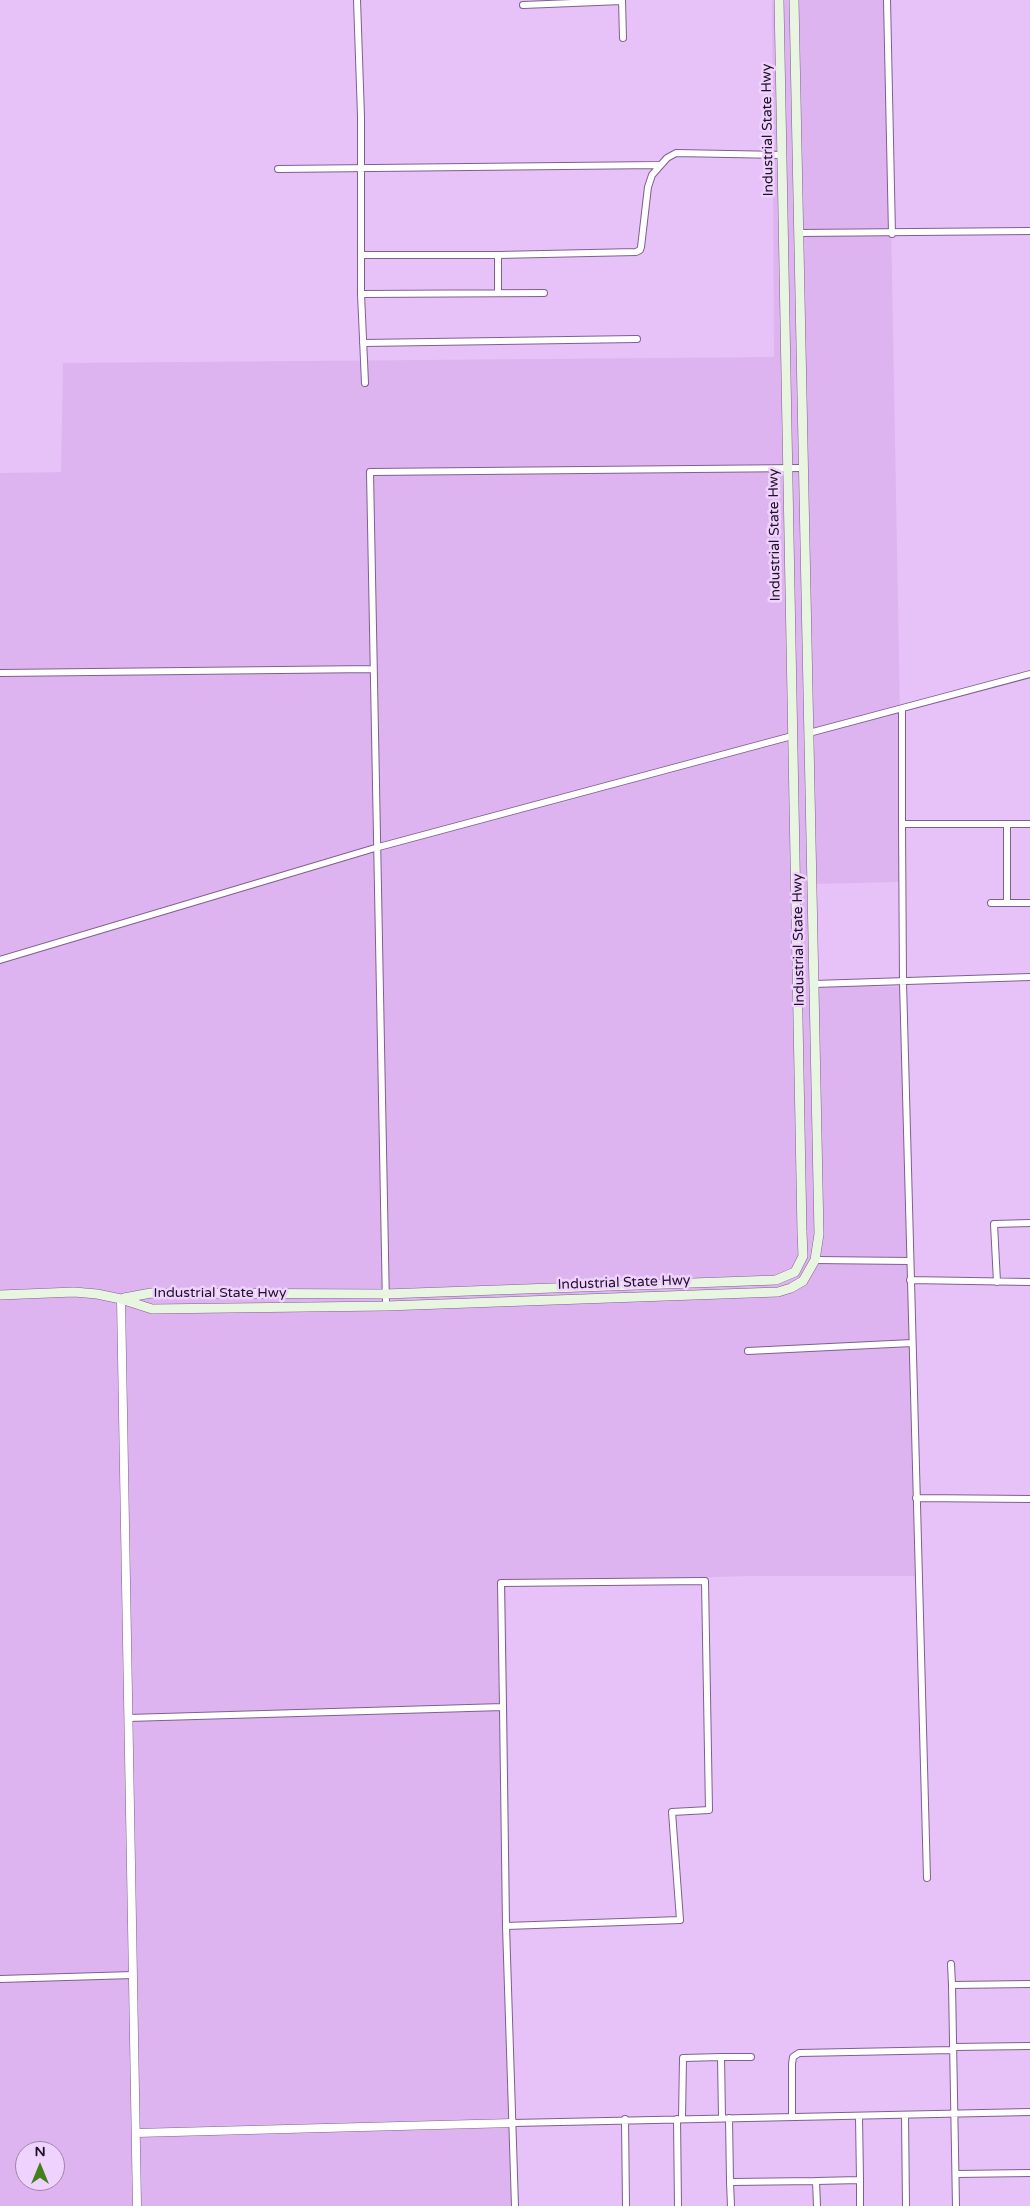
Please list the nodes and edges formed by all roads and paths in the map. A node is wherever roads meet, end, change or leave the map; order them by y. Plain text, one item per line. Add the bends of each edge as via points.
1 (357, 0) edge
2 (622, 0) edge
3 (779, 0) edge
4 (794, 0) edge
5 (887, 0) edge
6 (524, 5) dead end
7 (623, 38) dead end
8 (782, 155) junction
9 (659, 165) junction
10 (360, 168) junction
11 (278, 169) dead end
12 (1030, 231) edge
13 (798, 233) junction
14 (892, 234) junction
15 (361, 255) junction
16 (498, 255) junction
17 (498, 293) junction
18 (544, 293) dead end
19 (361, 294) junction
20 (637, 339) dead end
21 (363, 344) junction
22 (365, 383) dead end
23 (788, 468) junction
24 (802, 468) junction
25 (807, 656) junction
26 (791, 657) junction
27 (373, 669) junction
28 (0, 674) edge
29 (1030, 674) edge
30 (902, 709) junction
31 (808, 733) junction
32 (792, 736) junction
33 (794, 809) junction
34 (810, 809) junction
35 (902, 824) junction
36 (1007, 824) junction
37 (1030, 824) edge
38 (377, 847) junction
39 (991, 903) dead end
40 (1007, 903) junction
41 (1030, 904) edge
42 (0, 960) edge
43 (1030, 977) edge
44 (903, 982) junction
45 (814, 984) junction
46 (1030, 1223) edge
47 (815, 1260) junction
48 (910, 1261) junction
49 (910, 1280) junction
50 (997, 1282) junction
51 (1030, 1282) edge
52 (0, 1294) edge
53 (385, 1294) junction
54 (121, 1298) junction
55 (386, 1306) junction
56 (912, 1343) junction
57 (748, 1351) dead end
58 (916, 1498) junction
59 (1030, 1499) edge
60 (503, 1707) junction
61 (128, 1718) junction
62 (927, 1878) dead end
63 (506, 1926) junction
64 (951, 1964) dead end
65 (133, 1975) junction
66 (0, 1979) edge
67 (1030, 1984) edge
68 (952, 1985) junction
69 (1030, 2046) edge
70 (953, 2049) junction
71 (751, 2056) dead end
72 (720, 2057) junction
73 (1030, 2112) edge
74 (905, 2114) junction
75 (954, 2114) junction
76 (792, 2116) junction
77 (859, 2116) junction
78 (725, 2118) junction
79 (679, 2119) junction
80 (625, 2120) junction
81 (513, 2123) junction
82 (136, 2133) junction
83 (1030, 2173) edge
84 (956, 2174) junction
85 (860, 2180) junction
86 (816, 2181) junction
87 (730, 2182) junction
88 (137, 2206) edge
89 (515, 2206) edge
90 (626, 2206) edge
91 (678, 2206) edge
92 (731, 2206) edge
93 (817, 2206) edge
94 (860, 2206) edge
95 (906, 2206) edge
96 (956, 2206) edge

1 - 10 street
2 - 6 street
2 - 7 street
3 - 8 main road, Industrial State Hwy
4 - 13 main road, Industrial State Hwy
5 - 14 street
8 - 9 street via 676,153
8 - 23 main road, Industrial State Hwy
9 - 10 street
9 - 16 street via 648,187 640,250
10 - 11 street
10 - 15 street
12 - 14 street
13 - 14 street
13 - 24 main road, Industrial State Hwy
15 - 16 street
15 - 19 street
16 - 17 street
17 - 18 street
17 - 19 street
19 - 21 street
20 - 21 street
21 - 22 street
23 - 24 street
23 - 26 main road, Industrial State Hwy
23 - 27 street via 370,472
24 - 25 main road, Industrial State Hwy
25 - 26 main road
25 - 31 main road, Industrial State Hwy
26 - 32 main road, Industrial State Hwy
27 - 28 street
27 - 38 street
29 - 30 street
30 - 31 street
30 - 35 street
31 - 34 main road, Industrial State Hwy
32 - 33 main road, Industrial State Hwy
32 - 38 street
33 - 34 main road
33 - 53 main road, Industrial State Hwy via 802,1256 794,1272 776,1280
34 - 45 main road, Industrial State Hwy
35 - 36 street
35 - 44 street
36 - 37 street
36 - 40 street
38 - 42 street
38 - 53 street
39 - 40 street
40 - 41 street
43 - 44 street
44 - 45 street
44 - 48 street
45 - 47 main road, Industrial State Hwy via 819,1234
46 - 50 street via 994,1224
47 - 48 street
47 - 55 main road, Industrial State Hwy via 803,1281 778,1292
48 - 49 street
49 - 50 street
49 - 56 street
50 - 51 street
52 - 54 main road via 74,1292
53 - 54 main road, Industrial State Hwy via 151,1293
53 - 55 street
54 - 55 main road, Industrial State Hwy via 152,1309
54 - 61 street
56 - 57 street
56 - 58 street
58 - 59 street
58 - 62 street
60 - 61 street
60 - 63 street
60 - 63 street via 501,1583 705,1581 709,1810 672,1812 680,1920
61 - 65 street
63 - 81 street
64 - 68 street
65 - 66 street
65 - 82 street
67 - 68 street
68 - 70 street
69 - 70 street
70 - 75 street
70 - 76 street via 799,2053 793,2057 792,2064
71 - 72 street
72 - 78 street
72 - 79 street via 683,2058
73 - 75 street
74 - 75 street
74 - 77 street
74 - 95 street
75 - 84 street
76 - 77 street
76 - 78 street
77 - 85 street
78 - 79 street
78 - 87 street
79 - 80 street
79 - 91 street
80 - 81 street
80 - 90 street
81 - 82 street
81 - 89 street
82 - 88 street
83 - 84 street
84 - 96 street
85 - 86 street
85 - 94 street
86 - 87 street
86 - 93 street
87 - 92 street

